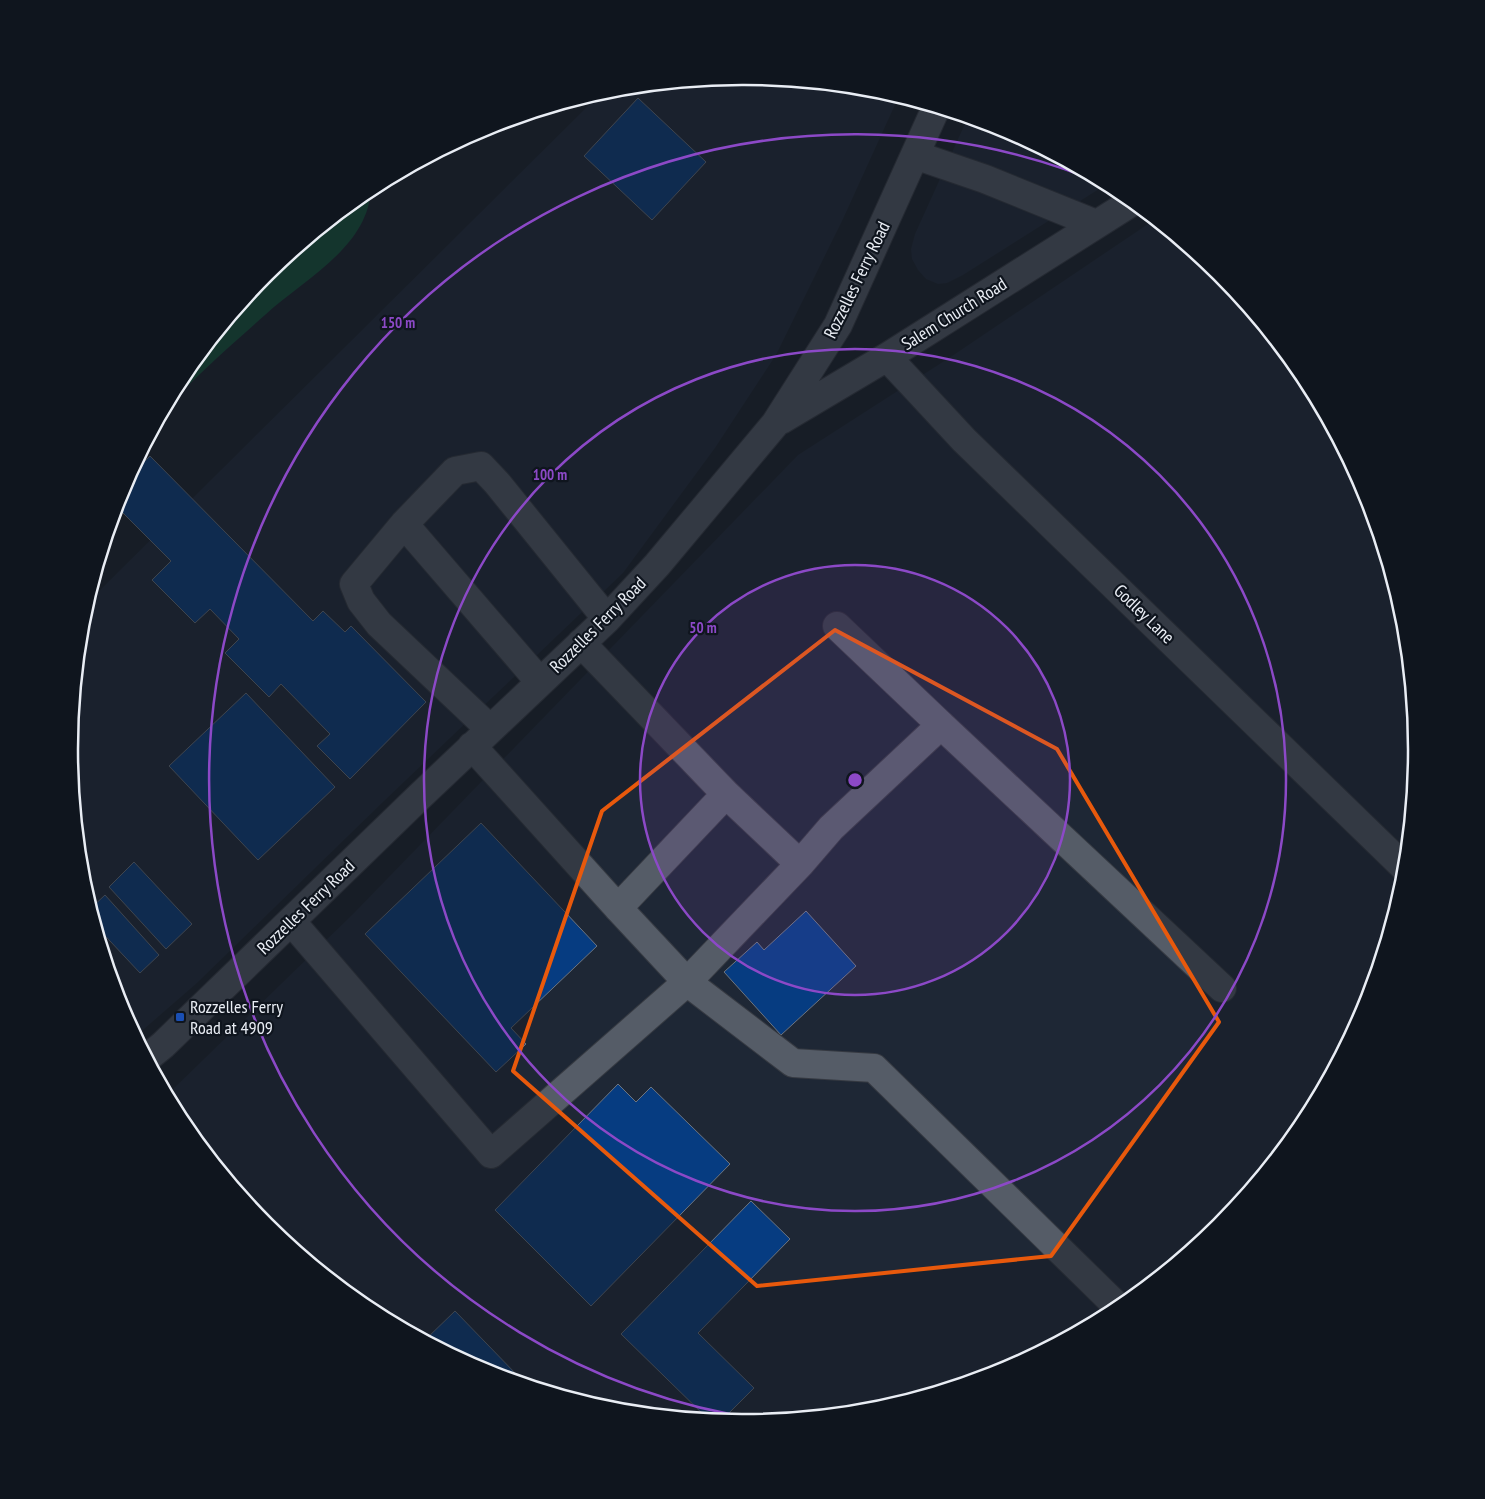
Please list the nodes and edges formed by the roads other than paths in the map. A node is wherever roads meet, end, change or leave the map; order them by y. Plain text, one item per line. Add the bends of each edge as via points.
1 (934, 113) edge
2 (915, 155) junction
3 (1125, 206) edge
4 (1096, 224) junction
5 (886, 357) junction
6 (775, 424) junction
7 (404, 524) junction
8 (607, 619) junction
9 (837, 626) dead end
10 (582, 643) junction
11 (540, 682) junction
12 (941, 726) junction
13 (481, 738) junction
14 (726, 794) junction
15 (1398, 861) edge
16 (800, 864) junction
17 (618, 908) junction
18 (291, 921) junction
19 (687, 982) junction
20 (1222, 988) dead end
21 (152, 1054) edge
22 (1113, 1302) edge

1 - 2 street, Rozzelles Ferry Road
2 - 4 street
2 - 6 street, Rozzelles Ferry Road via 838,325
3 - 4 street, Salem Church Road
4 - 5 street, Salem Church Road
5 - 6 street, Salem Church Road
5 - 15 street, Godley Lane via 964,440
6 - 8 street, Rozzelles Ferry Road via 657,565
7 - 8 street via 455,471 481,466
7 - 11 street
7 - 13 street via 354,584 361,600 379,624
8 - 10 street, Rozzelles Ferry Road
9 - 12 street
10 - 11 street, Rozzelles Ferry Road
10 - 14 street
11 - 13 street, Rozzelles Ferry Road
12 - 16 street via 831,828
12 - 20 street
13 - 17 street
13 - 18 street, Rozzelles Ferry Road
14 - 16 street
14 - 17 street
16 - 19 street
17 - 19 street
18 - 19 street via 491,1154
18 - 21 street, Rozzelles Ferry Road
19 - 22 street via 793,1063 874,1068

